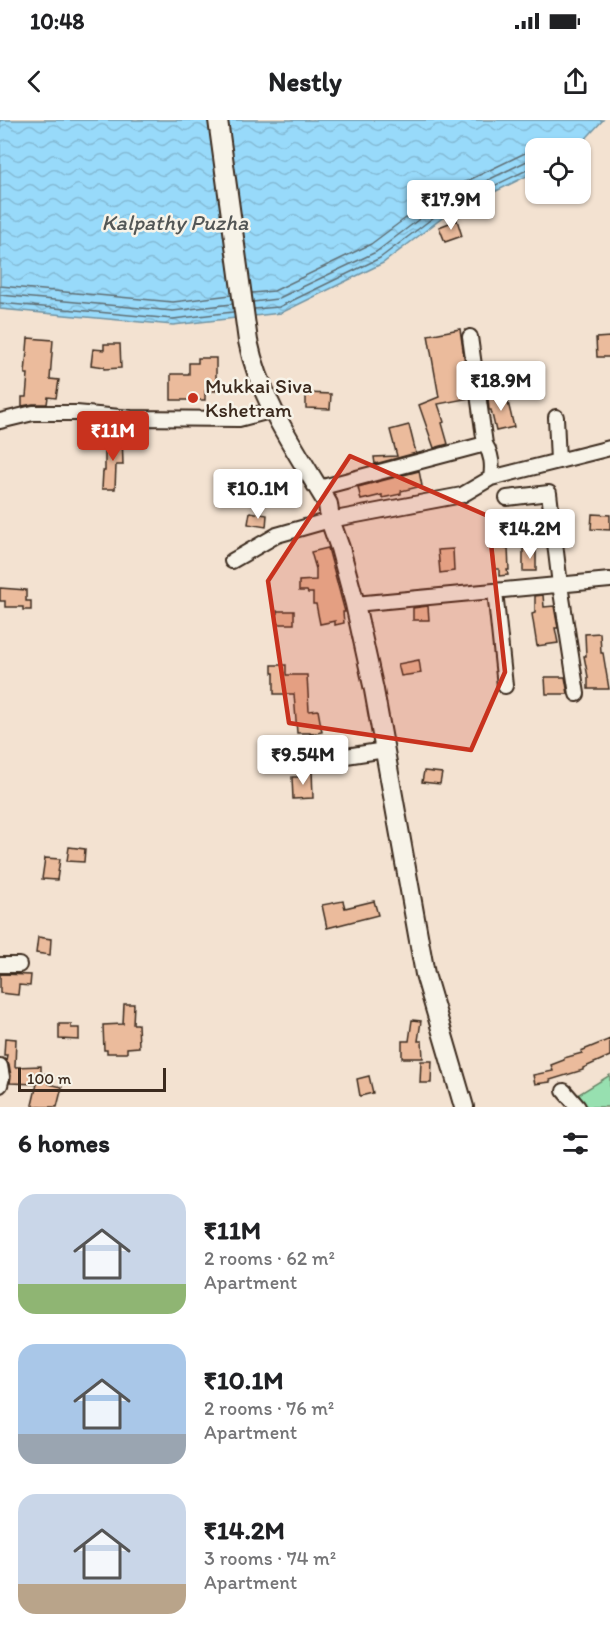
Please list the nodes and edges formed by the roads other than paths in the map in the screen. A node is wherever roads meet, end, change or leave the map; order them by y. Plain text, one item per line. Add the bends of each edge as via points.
1 (218, 120) edge
2 (470, 337) dead end
3 (274, 410) junction
4 (556, 417) dead end
5 (0, 421) edge
6 (485, 444) junction
7 (610, 448) edge
8 (558, 461) junction
9 (490, 478) junction
10 (319, 488) junction
11 (507, 498) dead end
12 (330, 520) junction
13 (232, 561) dead end
14 (610, 580) edge
15 (560, 585) junction
16 (495, 591) junction
17 (355, 604) junction
18 (505, 686) dead end
19 (577, 694) dead end
20 (385, 750) junction
21 (301, 763) dead end
22 (0, 965) edge
23 (19, 965) dead end
24 (0, 1066) edge
25 (0, 1085) edge
26 (564, 1091) dead end
27 (464, 1107) edge
28 (578, 1107) edge

1 - 3 main road via 248,341
2 - 6 street
3 - 5 street via 240,419 33,413
3 - 10 main road
4 - 8 street
6 - 9 street via 490,451
6 - 10 street
7 - 8 street
8 - 9 street
9 - 12 street via 462,495
10 - 12 main road via 328,504
11 - 15 street via 549,493
12 - 13 street via 277,535
12 - 17 main road
14 - 15 street
15 - 16 street
15 - 19 street
16 - 17 street
16 - 18 street
17 - 20 main road
20 - 21 street
20 - 27 main road via 425,975
22 - 23 street
24 - 25 street
26 - 28 street

